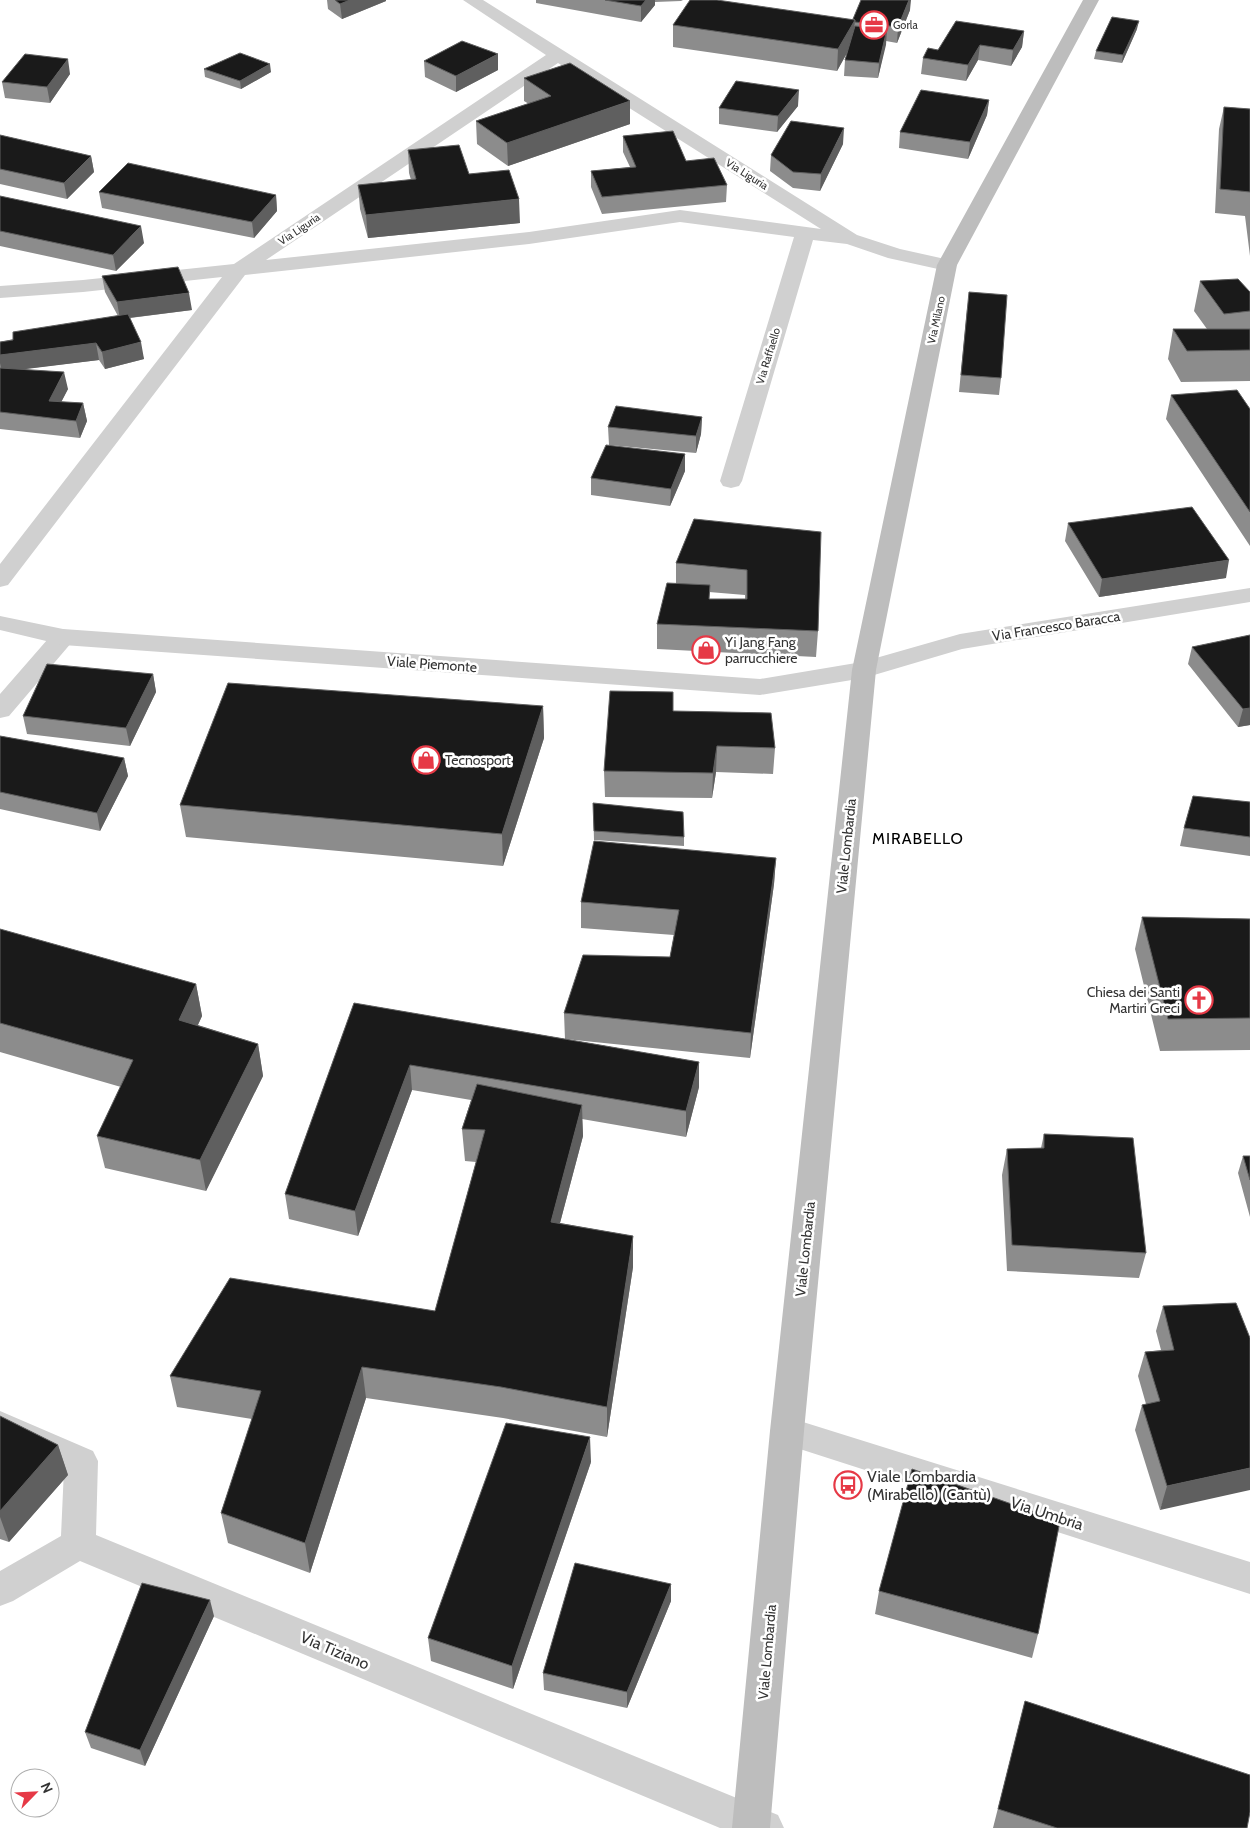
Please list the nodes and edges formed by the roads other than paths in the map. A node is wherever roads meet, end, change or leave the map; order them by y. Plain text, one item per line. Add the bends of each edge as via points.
1 (471, 0) edge
2 (1091, 0) edge
3 (558, 55) junction
4 (805, 232) junction
5 (850, 239) junction
6 (948, 265) junction
7 (238, 270) junction
8 (0, 292) edge
9 (731, 481) dead end
10 (0, 580) edge
11 (1250, 595) edge
12 (0, 623) edge
13 (63, 637) junction
14 (864, 670) junction
15 (0, 710) edge
16 (0, 1425) edge
17 (787, 1431) junction
18 (78, 1544) junction
19 (1250, 1578) edge
20 (0, 1590) edge
21 (756, 1826) edge

1 - 3 street, Via Liguria
2 - 6 main road, Via Milano
3 - 5 street, Via Liguria
3 - 7 street, Via Liguria
4 - 5 street
4 - 7 street via 680,216 529,238
4 - 9 street, Via Raffaello
5 - 6 street, Via Liguria via 895,254
6 - 14 main road, Via Milano
7 - 8 street, Via Liguria
7 - 10 street
11 - 14 street, Via Francesco Baracca via 960,642
12 - 13 street, Viale Piemonte
13 - 14 street, Viale Piemonte via 760,687
13 - 15 street
14 - 17 main road, Viale Lombardia
16 - 18 street via 81,1460
17 - 19 street, Via Umbria
17 - 21 main road, Viale Lombardia
18 - 20 street
18 - 21 street, Via Tiziano

